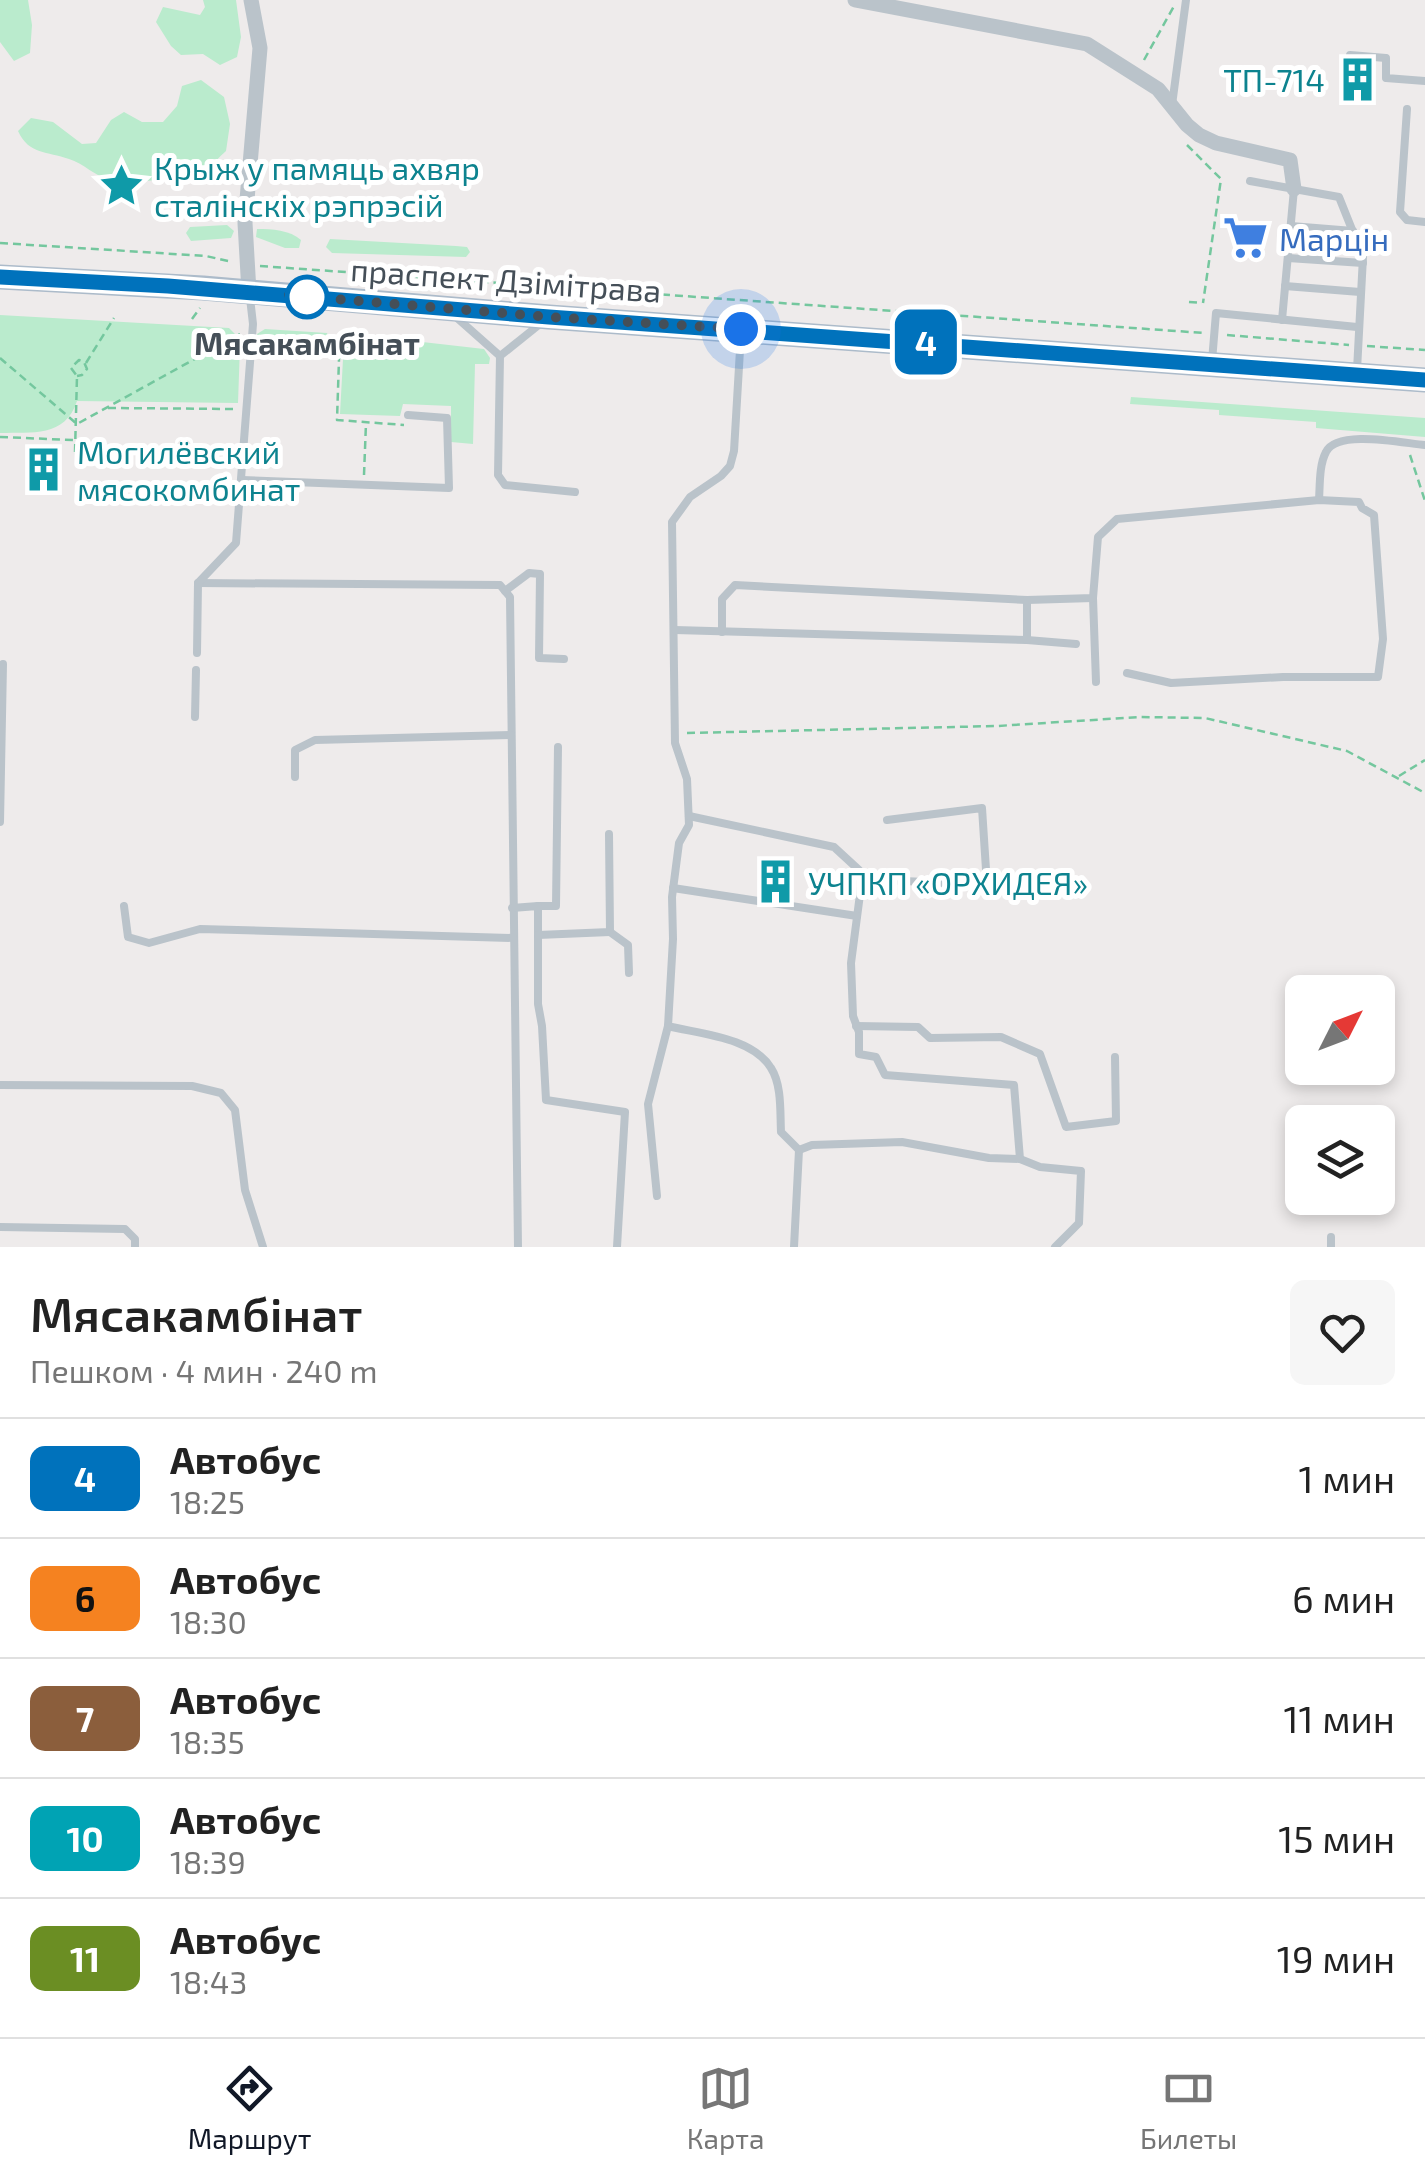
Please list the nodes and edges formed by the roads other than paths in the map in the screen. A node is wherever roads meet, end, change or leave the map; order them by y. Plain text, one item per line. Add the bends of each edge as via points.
1 (250, 0) edge
2 (856, 0) edge
3 (1186, 0) edge
4 (1350, 54) dead end
5 (1425, 81) edge
6 (1172, 105) junction
7 (1407, 108) dead end
8 (1250, 181) dead end
9 (1294, 189) junction
10 (1425, 222) edge
11 (1290, 226) junction
12 (1353, 231) junction
13 (1288, 258) junction
14 (1363, 264) junction
15 (0, 277) edge
16 (1285, 286) junction
17 (249, 292) junction
18 (1360, 292) junction
19 (445, 308) junction
20 (549, 317) junction
21 (1282, 320) junction
22 (1358, 327) junction
23 (741, 329) junction
24 (500, 356) junction
25 (1212, 363) junction
26 (1358, 375) junction
27 (1425, 380) edge
28 (408, 415) road end
29 (1425, 445) edge
30 (242, 480) junction
31 (575, 492) dead end
32 (1318, 500) junction
33 (198, 583) junction
34 (506, 591) junction
35 (1093, 598) junction
36 (1027, 600) junction
37 (675, 630) junction
38 (722, 632) junction
39 (1027, 640) junction
40 (1076, 644) dead end
41 (196, 653) dead end
42 (564, 659) dead end
43 (3, 664) dead end
44 (196, 670) dead end
45 (1127, 672) dead end
46 (1096, 682) dead end
47 (195, 718) dead end
48 (511, 735) junction
49 (558, 747) dead end
50 (294, 777) dead end
51 (689, 816) junction
52 (887, 820) dead end
53 (0, 822) edge
54 (610, 834) dead end
55 (862, 878) junction
56 (673, 888) junction
57 (124, 906) dead end
58 (538, 906) junction
59 (512, 908) junction
60 (857, 916) junction
61 (610, 932) junction
62 (538, 935) junction
63 (513, 938) junction
64 (629, 973) dead end
65 (668, 1026) junction
66 (856, 1026) junction
67 (1114, 1057) dead end
68 (0, 1085) edge
69 (800, 1150) junction
70 (1020, 1159) junction
71 (657, 1196) dead end
72 (0, 1226) edge
73 (135, 1247) edge
74 (264, 1247) edge
75 (518, 1247) edge
76 (617, 1247) edge
77 (794, 1247) edge
78 (1055, 1247) edge

1 - 17 street via 260,68 245,224
2 - 6 street via 1086,44
3 - 6 lane
4 - 5 lane via 1386,58 1386,78
6 - 9 street via 1187,125 1216,143 1290,160
7 - 10 lane via 1400,212
8 - 9 lane
9 - 11 lane
9 - 12 lane via 1338,197
11 - 12 lane
11 - 13 lane
12 - 14 lane
13 - 14 lane
13 - 16 lane
14 - 18 lane
15 - 17 main road, праспект Дзімітрава
16 - 18 lane
16 - 21 lane
17 - 19 main road, праспект Дзімітрава
17 - 30 lane
18 - 22 lane
19 - 20 main road, праспект Дзімітрава
19 - 24 lane
20 - 23 main road, праспект Дзімітрава
20 - 24 lane
21 - 22 lane
21 - 25 lane via 1216,313
22 - 26 lane
23 - 25 main road, праспект Дзімітрава
23 - 37 lane via 730,466 690,497 672,522
24 - 31 lane via 498,475 506,485
25 - 26 main road, праспект Дзімітрава
26 - 27 main road, праспект Дзімітрава
28 - 30 lane via 447,418 449,488
29 - 32 lane via 1334,441 1326,451
30 - 33 lane via 236,542
32 - 35 lane via 1117,519 1098,538
32 - 45 lane via 1359,502 1374,515 1383,638 1378,677 1171,683
33 - 34 lane via 500,585
33 - 41 lane
34 - 42 lane via 529,573 540,574 538,658
34 - 48 lane
35 - 36 lane
35 - 46 lane
36 - 38 lane via 743,584 722,599
36 - 39 lane
37 - 38 lane
37 - 51 lane via 675,733
38 - 39 lane
39 - 40 lane
43 - 53 lane
44 - 47 lane
48 - 50 lane via 315,740 295,750
48 - 59 lane
49 - 58 lane via 556,906
51 - 55 lane via 834,848
51 - 56 lane
52 - 55 lane via 982,808 987,885
54 - 61 lane
55 - 60 lane
56 - 60 lane
56 - 65 lane
57 - 63 lane via 128,937 149,943 200,929
58 - 59 lane
58 - 62 lane
59 - 63 lane
60 - 66 lane via 851,963
61 - 62 lane
61 - 64 lane via 628,945
62 - 76 lane via 546,1100 626,1112
63 - 75 lane
65 - 69 lane via 757,1053 772,1068 781,1132
65 - 71 lane via 648,1104
66 - 67 lane via 918,1027 930,1038 1000,1037 1040,1054 1066,1128 1116,1122
66 - 70 lane via 858,1054 876,1056 884,1075 1014,1085
68 - 74 lane via 192,1086 221,1093 235,1110 246,1190
69 - 70 lane via 902,1142
69 - 77 lane
70 - 78 lane via 1081,1171 1079,1223
72 - 73 lane via 125,1229

